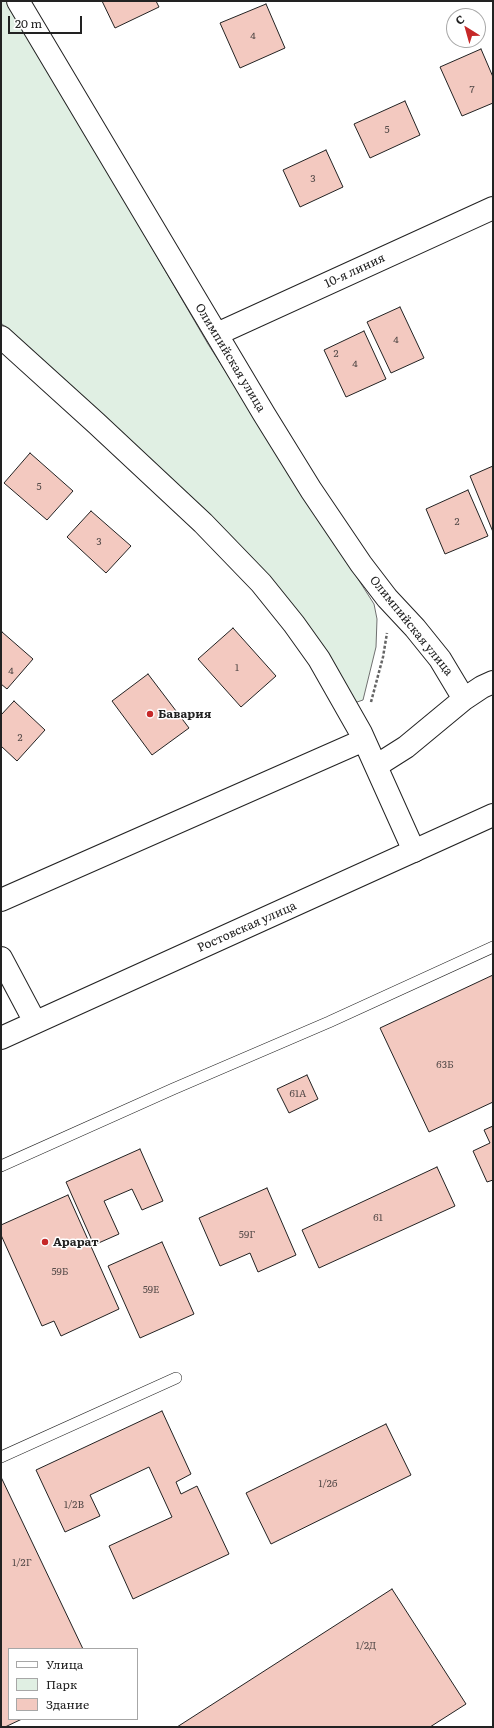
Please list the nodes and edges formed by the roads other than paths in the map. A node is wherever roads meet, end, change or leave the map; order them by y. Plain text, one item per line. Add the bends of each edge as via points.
1 (18, 1) edge
2 (493, 208) edge
3 (217, 334) junction
4 (1, 337) edge
5 (493, 682) edge
6 (464, 699) junction
7 (362, 737) junction
8 (376, 766) junction
9 (493, 815) edge
10 (414, 851) junction
11 (1, 900) edge
12 (493, 947) edge
13 (1, 958) edge
14 (35, 1022) junction
15 (1, 1038) edge
16 (1, 1166) edge
17 (176, 1378) dead end
18 (1, 1457) edge

1 - 3 street, Олимпийская улица
2 - 3 street, 10-я линия
3 - 6 street, Олимпийская улица via 311,490 361,564 440,660
4 - 7 street via 124,449 261,583 319,659
5 - 6 street
6 - 8 street via 406,746
7 - 8 street
7 - 11 street
8 - 10 street
9 - 10 street, Ростовская улица
10 - 14 street, Ростовская улица
12 - 16 lane
13 - 14 street
14 - 15 street, Ростовская улица
17 - 18 lane

